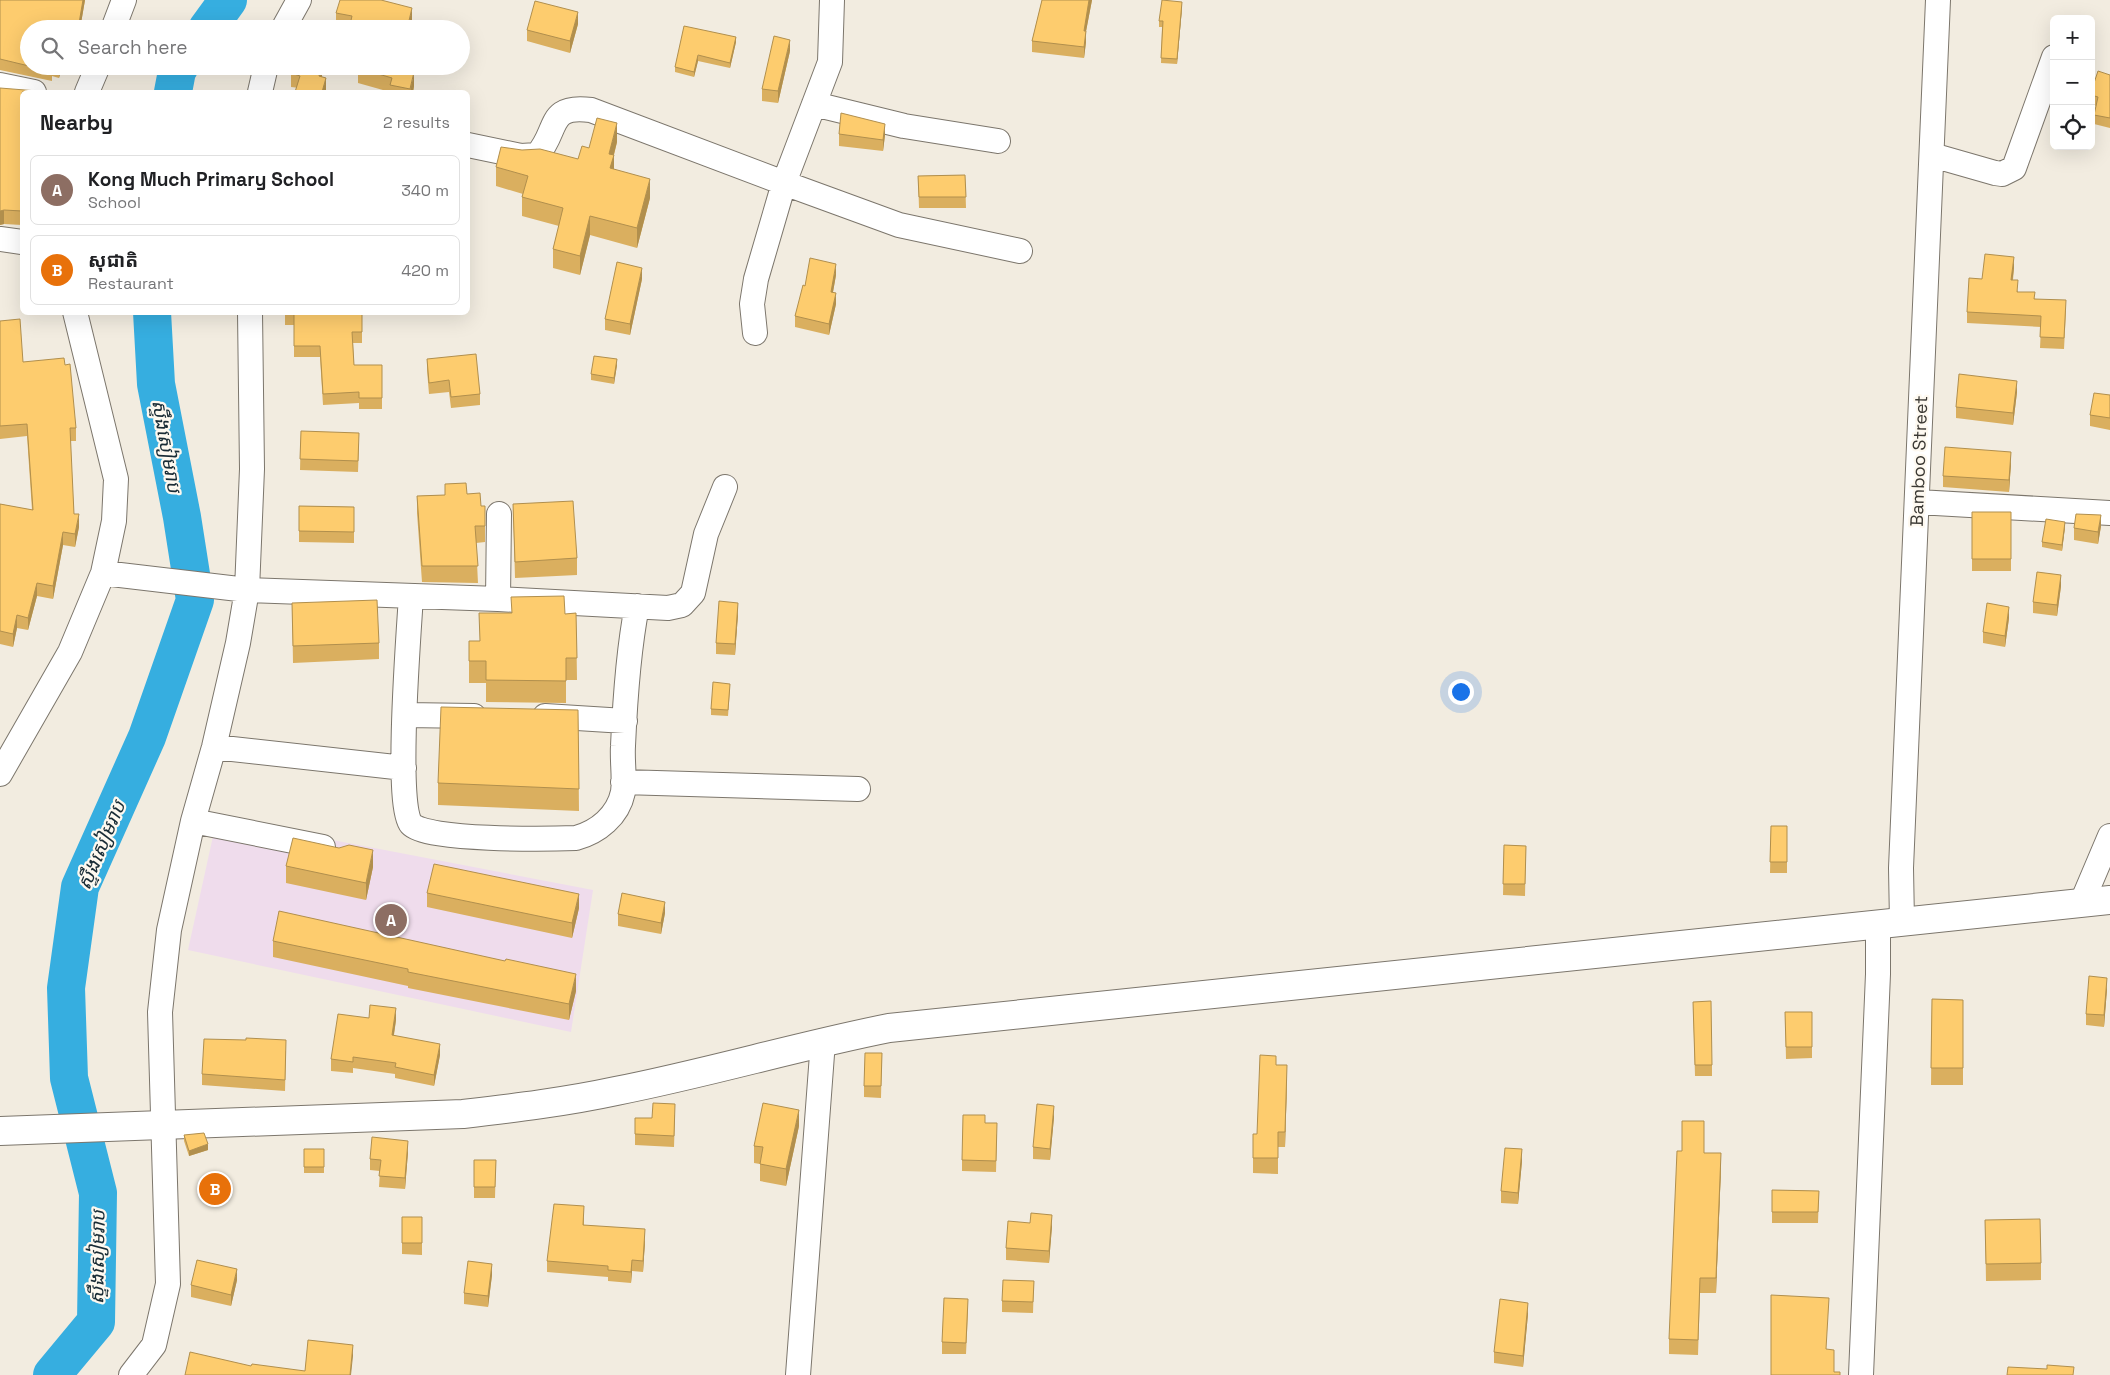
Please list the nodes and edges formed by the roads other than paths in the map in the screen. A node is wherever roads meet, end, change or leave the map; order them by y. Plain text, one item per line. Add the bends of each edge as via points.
1 (124, 0) edge
2 (299, 0) edge
3 (832, 0) edge
4 (1938, 0) edge
5 (116, 20) edge
6 (288, 20) edge
7 (2053, 60) edge
8 (94, 75) edge
9 (264, 75) edge
10 (0, 85) edge
11 (24, 90) edge
12 (88, 90) edge
13 (260, 90) edge
14 (814, 104) junction
15 (998, 141) dead end
16 (470, 145) edge
17 (1932, 155) junction
18 (784, 183) junction
19 (0, 239) edge
20 (20, 242) edge
21 (1020, 251) dead end
22 (76, 315) edge
23 (250, 315) edge
24 (755, 333) dead end
25 (725, 487) dead end
26 (1918, 502) junction
27 (2110, 513) edge
28 (499, 514) dead end
29 (103, 573) junction
30 (240, 590) junction
31 (411, 596) junction
32 (498, 599) junction
33 (637, 606) junction
34 (406, 715) junction
35 (494, 716) edge
36 (524, 716) edge
37 (625, 721) junction
38 (214, 747) junction
39 (404, 768) junction
40 (0, 774) edge
41 (623, 782) junction
42 (858, 789) dead end
43 (193, 820) junction
44 (2110, 836) edge
45 (342, 851) edge
46 (2110, 900) edge
47 (2082, 902) junction
48 (1890, 923) junction
49 (823, 1041) junction
50 (162, 1124) junction
51 (11, 1131) edge
52 (131, 1375) edge
53 (798, 1375) edge
54 (1860, 1375) edge

1 - 5 street
2 - 6 street
3 - 14 street via 830,62
4 - 17 street, Bamboo Street
7 - 17 street via 2014,168 2002,174
8 - 12 street
9 - 13 street
10 - 11 street
14 - 15 street via 904,126
14 - 18 street
16 - 18 street via 521,156 537,155 558,116 575,108 591,110
17 - 26 street, Bamboo Street
18 - 21 street via 899,226
18 - 24 street via 756,279 752,304
19 - 20 street
22 - 29 street via 116,479 114,521
23 - 30 street via 252,469
25 - 33 street via 706,534 690,599 668,608
26 - 27 street
26 - 48 street, Bamboo Street via 1901,858
28 - 32 street
29 - 30 street
29 - 40 street via 70,652
30 - 31 street
30 - 38 street via 238,643
31 - 32 street
31 - 34 street
32 - 33 street
33 - 37 street via 631,638
34 - 35 street
34 - 39 street
36 - 37 street
37 - 41 street
38 - 39 street
38 - 43 street
39 - 41 street via 405,811 410,823 421,830 447,835 576,838 603,826 616,809 623,792
41 - 42 street
43 - 45 street
43 - 50 street via 169,930 160,1012
44 - 47 street
46 - 47 highway
47 - 48 highway
48 - 49 highway via 899,1027
48 - 54 street, Bamboo Street via 1878,974
49 - 50 highway via 618,1091 538,1106 463,1114
49 - 53 street
50 - 51 highway
50 - 52 street via 168,1284 154,1345

